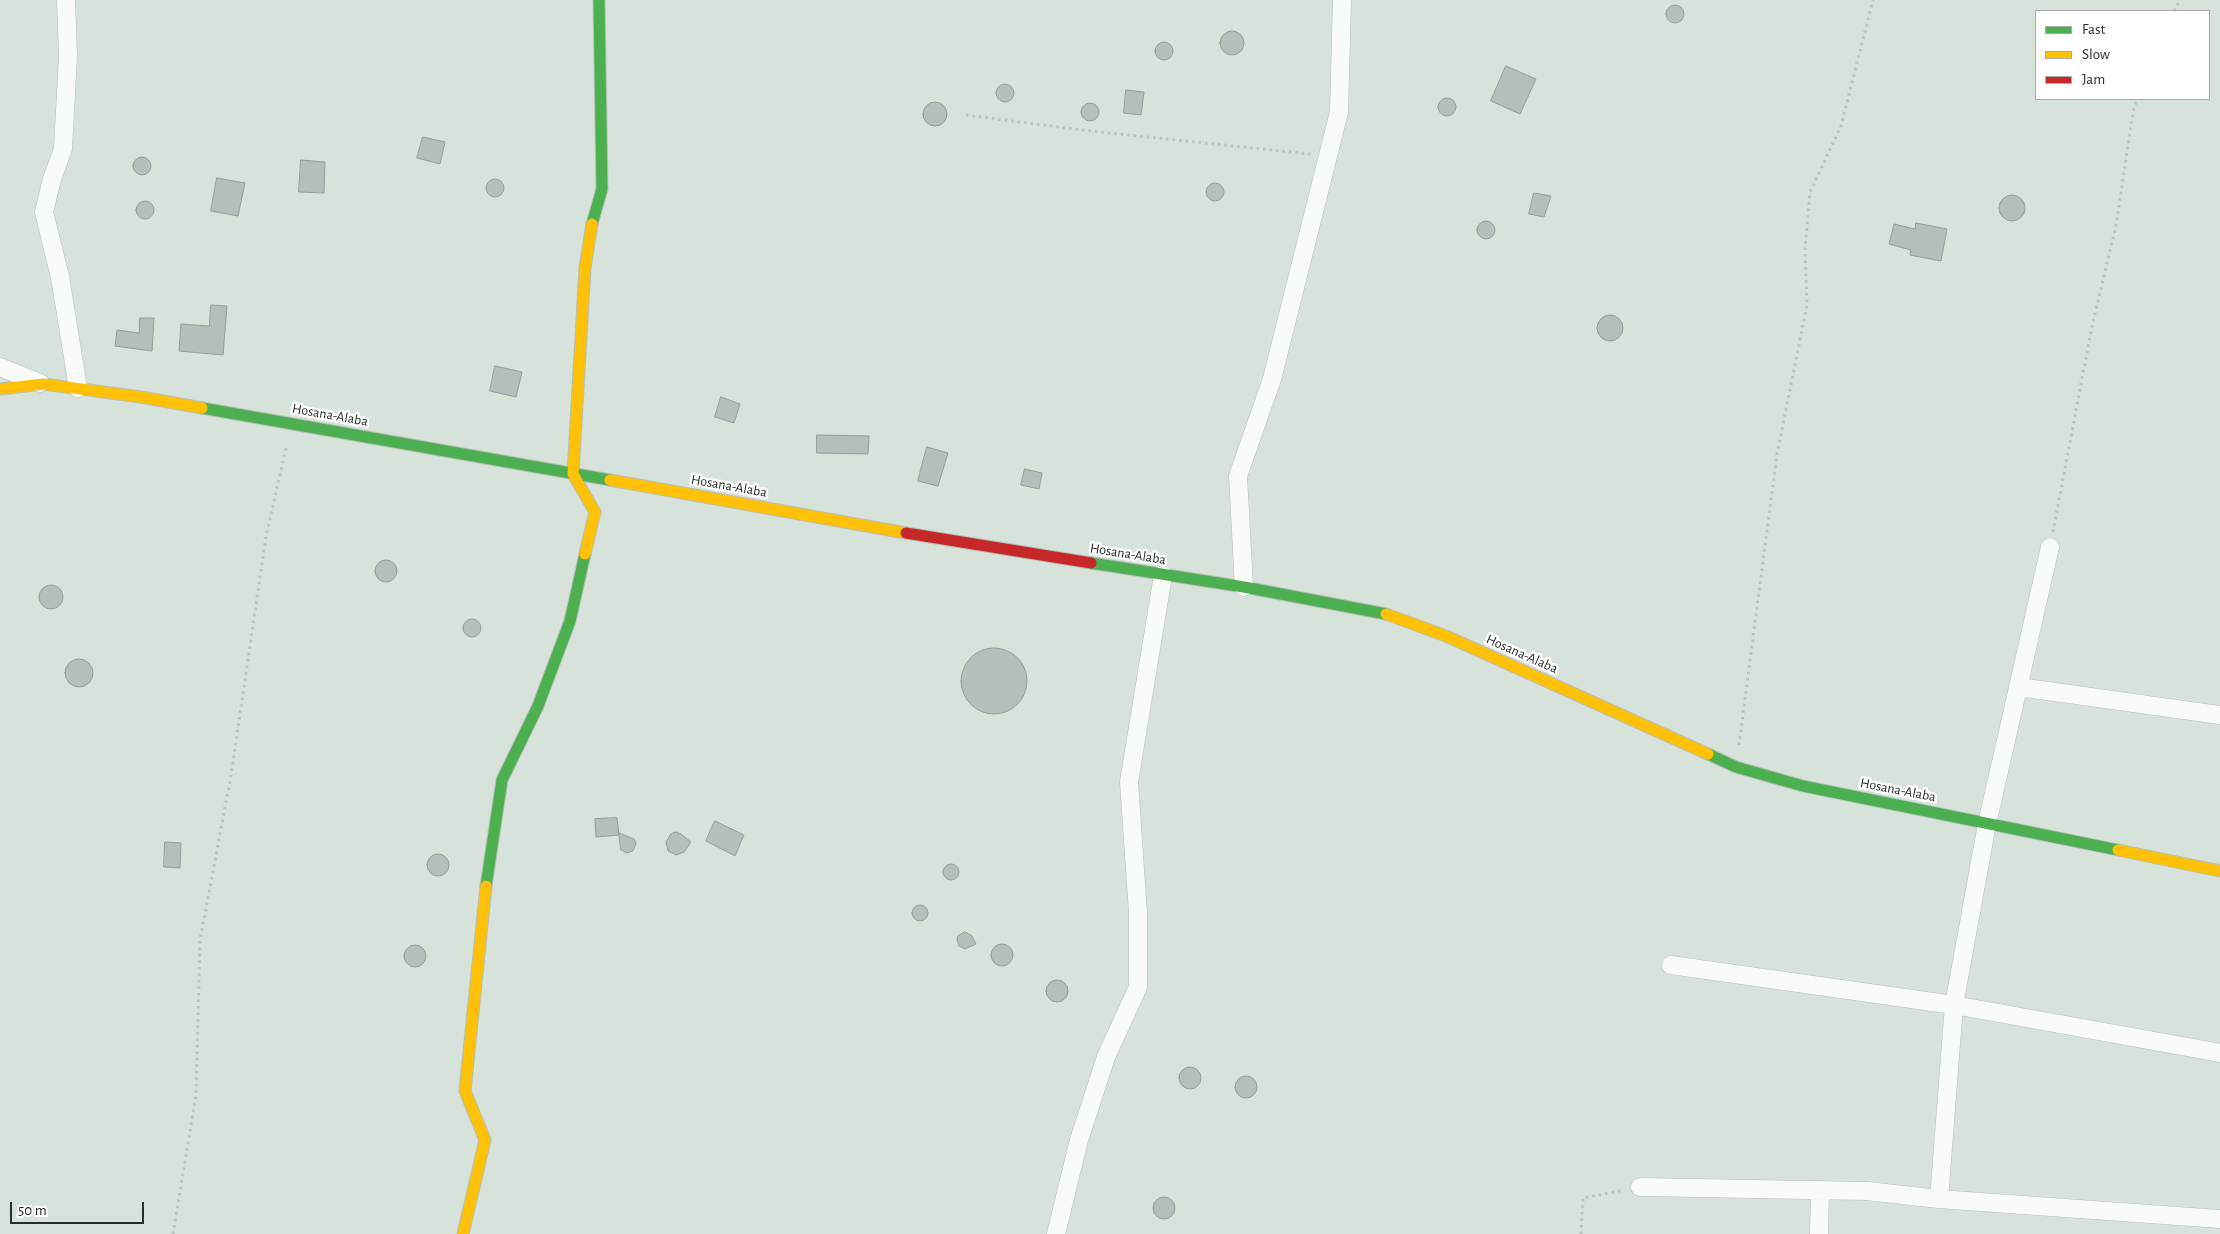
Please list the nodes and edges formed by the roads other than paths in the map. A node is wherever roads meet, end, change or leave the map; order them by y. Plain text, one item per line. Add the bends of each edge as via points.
1 (66, 0) edge
2 (599, 0) edge
3 (1342, 0) edge
4 (0, 367) edge
5 (43, 384) junction
6 (78, 388) junction
7 (0, 389) edge
8 (573, 474) junction
9 (2050, 547) road end
10 (1163, 575) junction
11 (1244, 587) junction
12 (2019, 687) junction
13 (2220, 715) edge
14 (1987, 824) junction
15 (2220, 871) edge
16 (1671, 965) dead end
17 (1954, 1005) junction
18 (2220, 1052) edge
19 (1640, 1188) road end
20 (1820, 1190) junction
21 (1939, 1199) junction
22 (2220, 1219) edge
23 (463, 1234) edge
24 (1056, 1234) edge
25 (1819, 1234) edge

1 - 6 street via 68,55 63,149 44,212 60,278
2 - 8 main road via 602,189 585,268
3 - 11 street via 1339,112 1272,379 1238,476
4 - 5 street
5 - 6 main road, Hosana-Alaba
5 - 7 main road, Hosana-Alaba
6 - 8 main road, Hosana-Alaba
8 - 10 main road, Hosana-Alaba
8 - 23 main road via 595,512 570,621 538,706 502,780 489,866 465,1091 485,1140
9 - 12 street
10 - 11 main road, Hosana-Alaba
10 - 24 street via 1129,782 1138,912 1138,987 1106,1057 1079,1140
11 - 14 main road, Hosana-Alaba via 1376,611 1446,636 1736,767 1803,786
12 - 13 street
12 - 14 street
14 - 15 main road, Hosana-Alaba
14 - 17 street
16 - 17 street
17 - 18 street
17 - 21 street
19 - 20 street
20 - 21 street via 1867,1191
20 - 25 street
21 - 22 street

